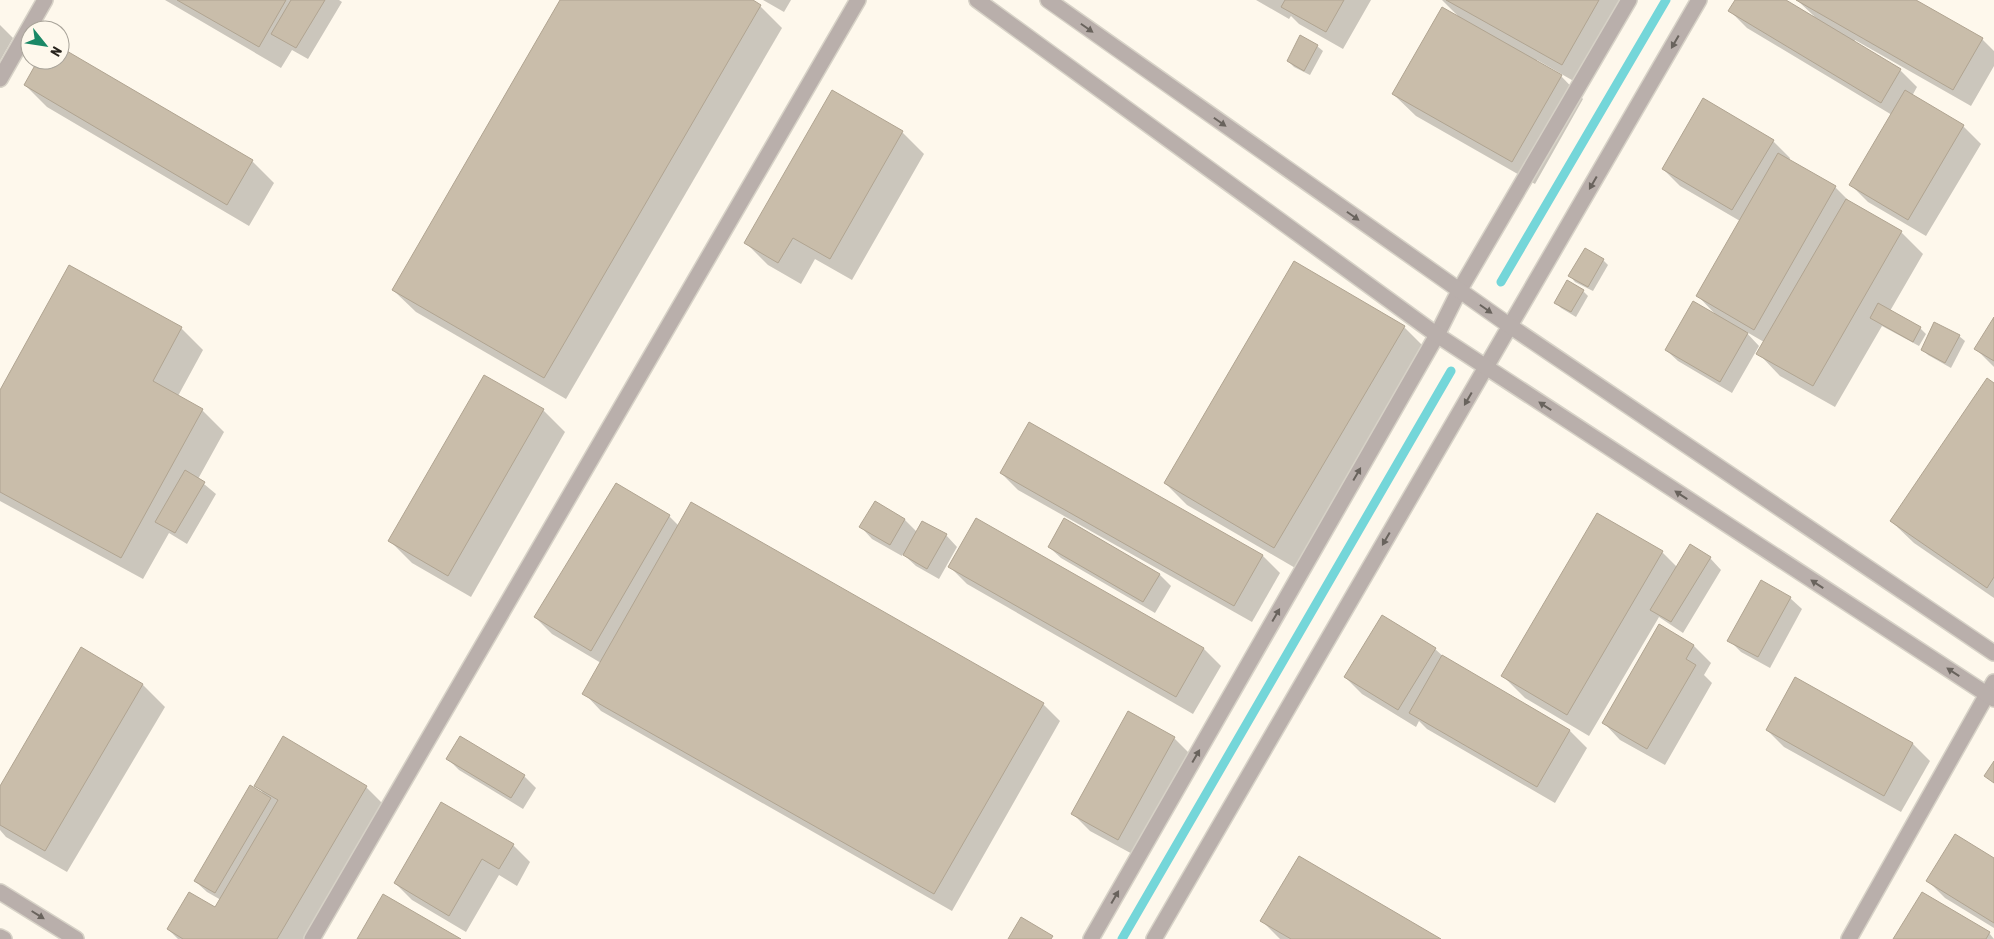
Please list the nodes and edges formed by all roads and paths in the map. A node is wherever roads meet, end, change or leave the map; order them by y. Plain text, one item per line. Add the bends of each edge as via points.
1 (45, 0) edge
2 (858, 0) edge
3 (977, 0) edge
4 (1048, 0) edge
5 (1629, 0) edge
6 (1699, 0) edge
7 (0, 79) edge
8 (1459, 290) junction
9 (1510, 326) junction
10 (1437, 335) junction
11 (1486, 367) junction
12 (1994, 653) edge
13 (1992, 692) edge
14 (0, 892) edge
15 (0, 937) edge
16 (4, 939) edge
17 (76, 939) edge
18 (312, 939) edge
19 (1091, 939) edge
20 (1154, 939) edge
21 (1849, 939) edge

1 - 7 street
2 - 18 street
3 - 10 street
4 -> 8 street
5 - 8 street
6 -> 9 street
8 -> 9 street
8 - 10 street
9 - 11 street
9 - 12 street
10 - 11 street
19 -> 10 street
13 -> 11 street
11 -> 20 street
13 - 21 street
14 -> 17 street
15 - 16 street

